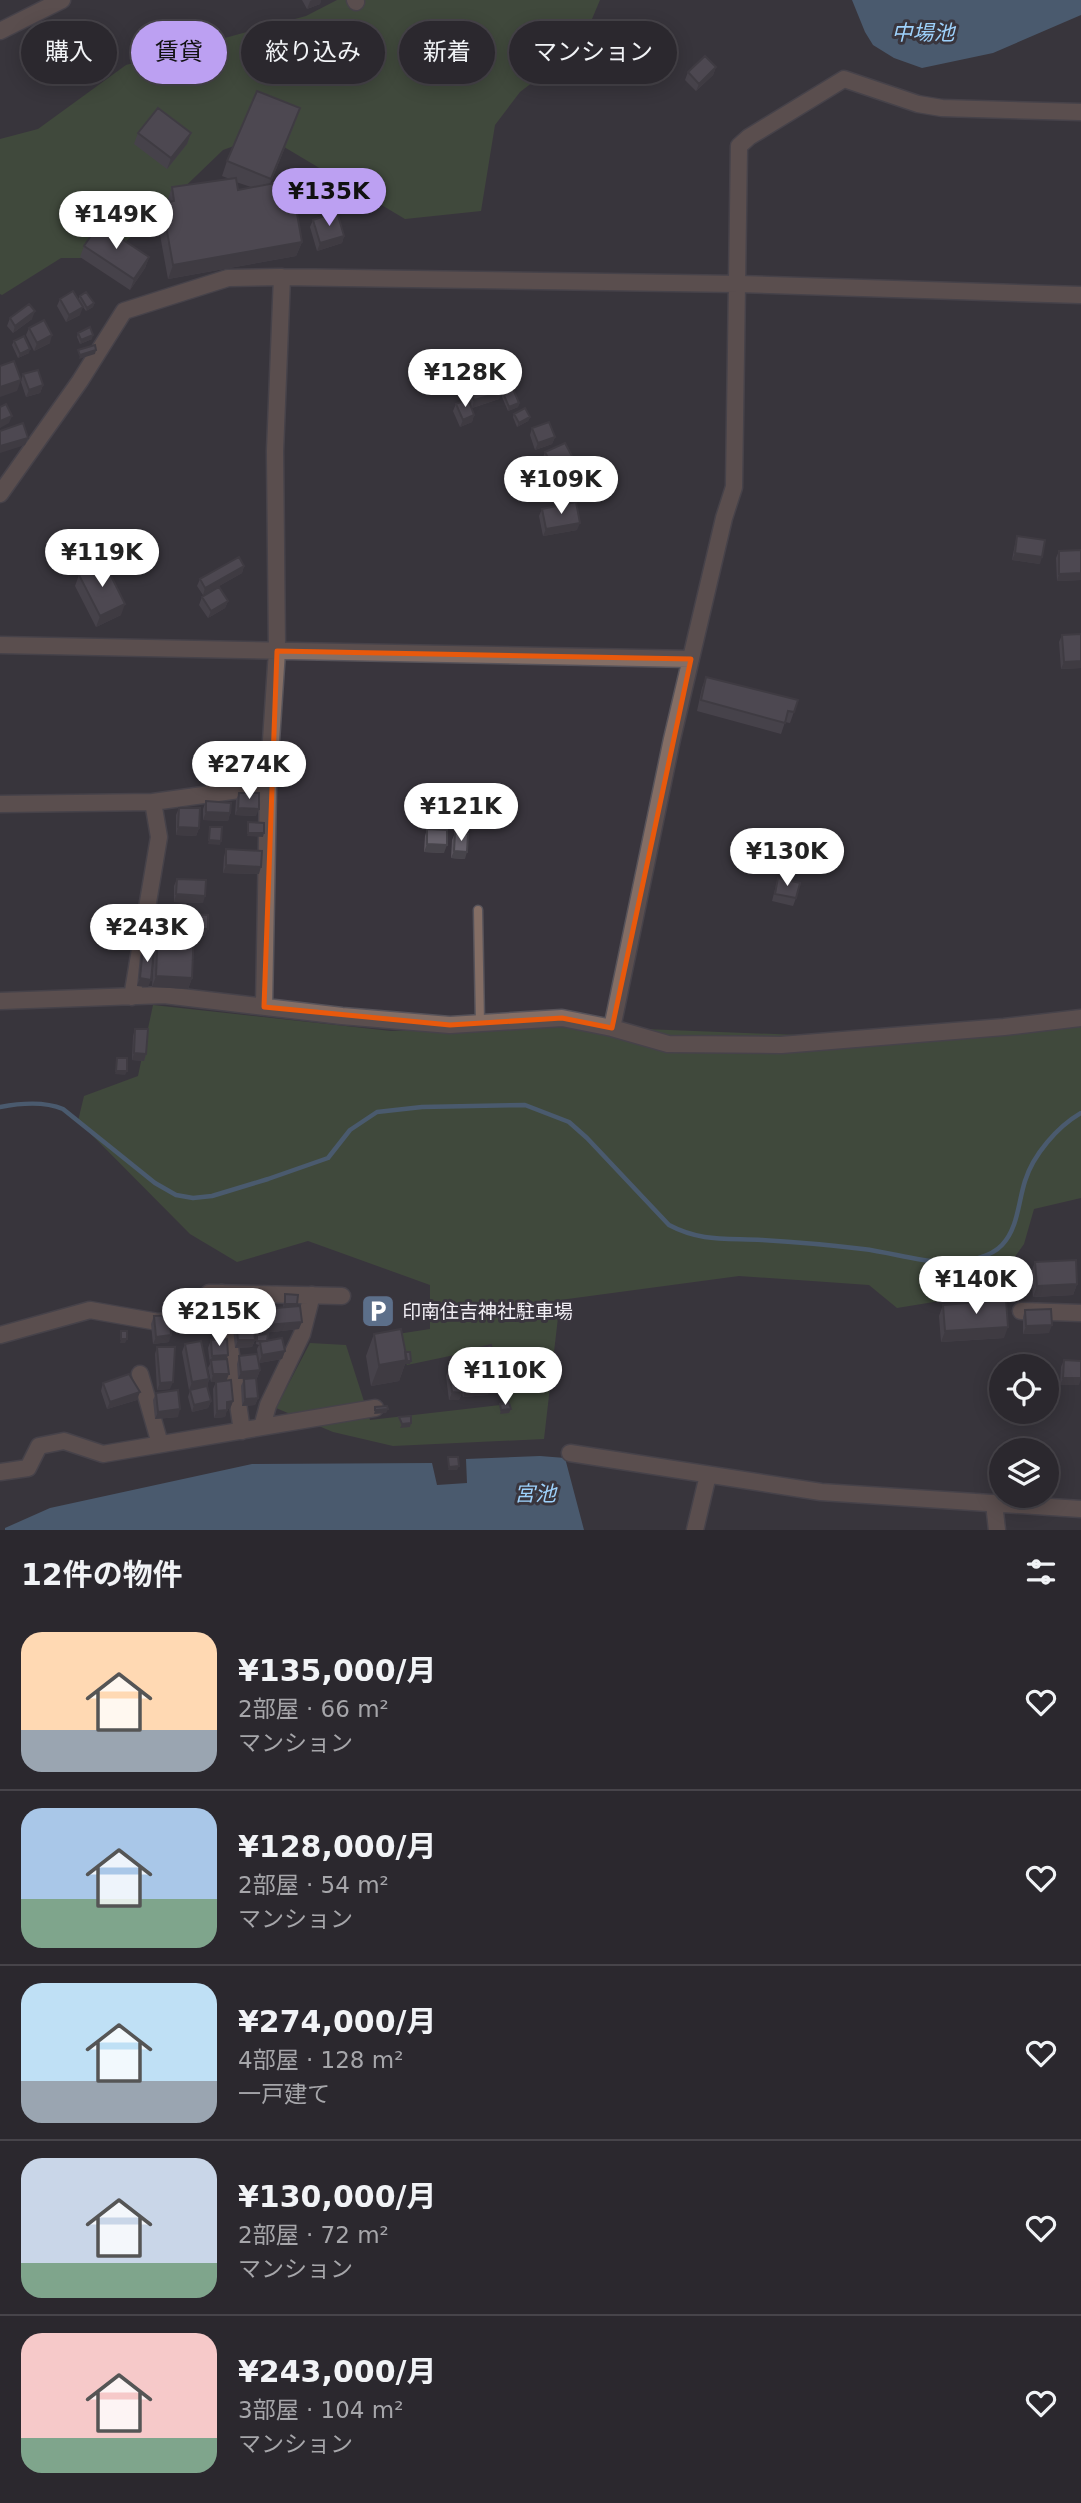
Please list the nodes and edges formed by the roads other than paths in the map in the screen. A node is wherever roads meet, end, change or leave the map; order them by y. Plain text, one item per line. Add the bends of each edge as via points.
1 (62, 0) edge
2 (0, 31) edge
3 (1081, 112) edge
4 (282, 277) junction
5 (738, 284) junction
6 (1081, 295) edge
7 (0, 494) edge
8 (0, 645) edge
9 (277, 651) junction
10 (691, 659) junction
11 (268, 786) junction
12 (153, 802) junction
13 (0, 804) edge
14 (478, 910) dead end
15 (132, 997) junction
16 (0, 1001) edge
17 (264, 1007) junction
18 (1081, 1017) edge
19 (480, 1023) junction
20 (612, 1028) junction
21 (222, 1293) junction
22 (312, 1295) junction
23 (342, 1296) dead end
24 (1021, 1311) dead end
25 (1081, 1313) edge
26 (0, 1335) edge
27 (140, 1374) dead end
28 (375, 1408) edge
29 (262, 1427) junction
30 (242, 1431) junction
31 (160, 1444) junction
32 (570, 1453) dead end
33 (0, 1472) edge
34 (708, 1475) junction
35 (989, 1503) edge
36 (1059, 1507) edge
37 (995, 1508) edge
38 (1081, 1509) edge
39 (695, 1530) edge
40 (997, 1530) edge

1 - 2 street
3 - 5 street via 942,108 844,79 739,146
4 - 5 street
4 - 7 street via 228,278 124,311
4 - 9 street via 275,451
5 - 6 street
5 - 10 street via 734,487
8 - 9 street
9 - 10 street
9 - 11 street
10 - 20 street
11 - 12 street
11 - 17 street
12 - 13 street
12 - 15 street via 159,837
14 - 19 lane
15 - 16 street
15 - 17 street via 164,995
17 - 19 street via 450,1025
18 - 20 street via 781,1045 668,1044
19 - 20 street via 562,1018
21 - 22 street
21 - 26 street via 209,1293 209,1308 186,1319 158,1322 90,1310
21 - 30 street
22 - 23 street
22 - 29 street via 302,1334
24 - 25 street
27 - 31 street
28 - 29 street
29 - 30 street
30 - 31 street
31 - 33 street via 103,1454 64,1441 40,1446 27,1468
32 - 34 street
34 - 35 street via 821,1493
34 - 39 street
36 - 38 street
37 - 40 street

